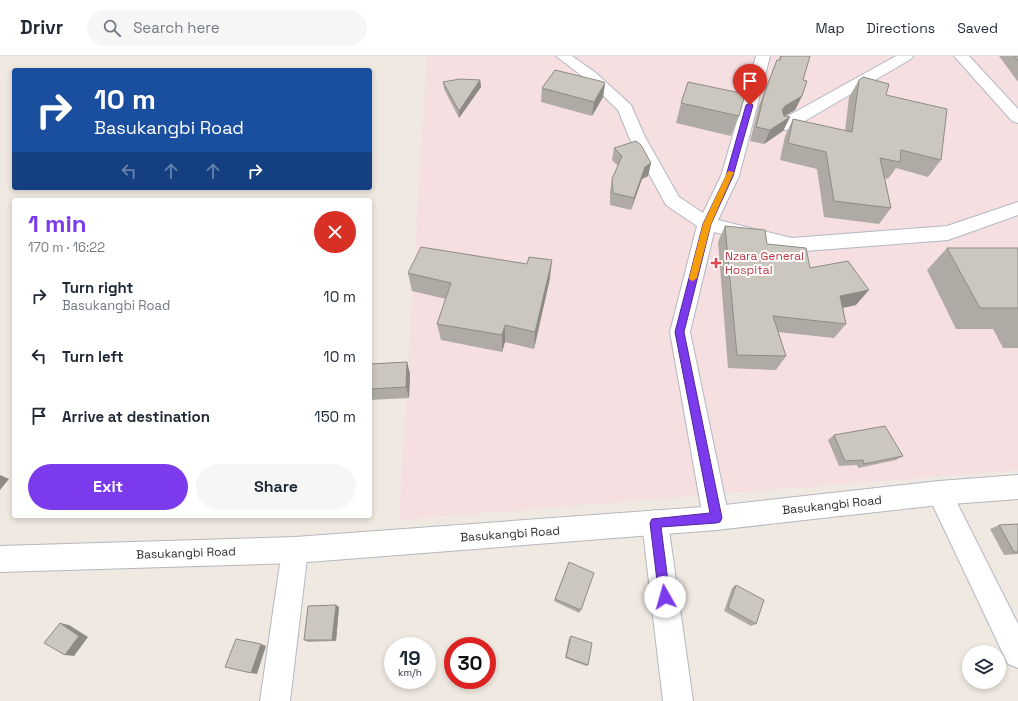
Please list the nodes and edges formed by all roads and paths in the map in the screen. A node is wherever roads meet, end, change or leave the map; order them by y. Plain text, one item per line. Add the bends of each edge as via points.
1 (563, 56) edge
2 (762, 56) edge
3 (906, 56) edge
4 (961, 56) edge
5 (1018, 118) edge
6 (785, 124) edge
7 (1018, 208) edge
8 (707, 224) junction
9 (1018, 487) edge
10 (939, 493) junction
11 (716, 518) junction
12 (655, 523) junction
13 (295, 550) junction
14 (0, 559) edge
15 (1018, 654) edge
16 (275, 701) edge
17 (678, 701) edge

1 - 8 street via 591,76 625,108 637,137 672,201
2 - 8 street via 730,176
3 - 6 street
4 - 5 street
7 - 8 street via 948,233 792,244
8 - 11 street via 680,332
9 - 10 street, Basukangbi Road
10 - 11 street, Basukangbi Road
10 - 15 street
11 - 12 street, Basukangbi Road
12 - 13 street, Basukangbi Road
12 - 17 street
13 - 14 street, Basukangbi Road
13 - 16 street

